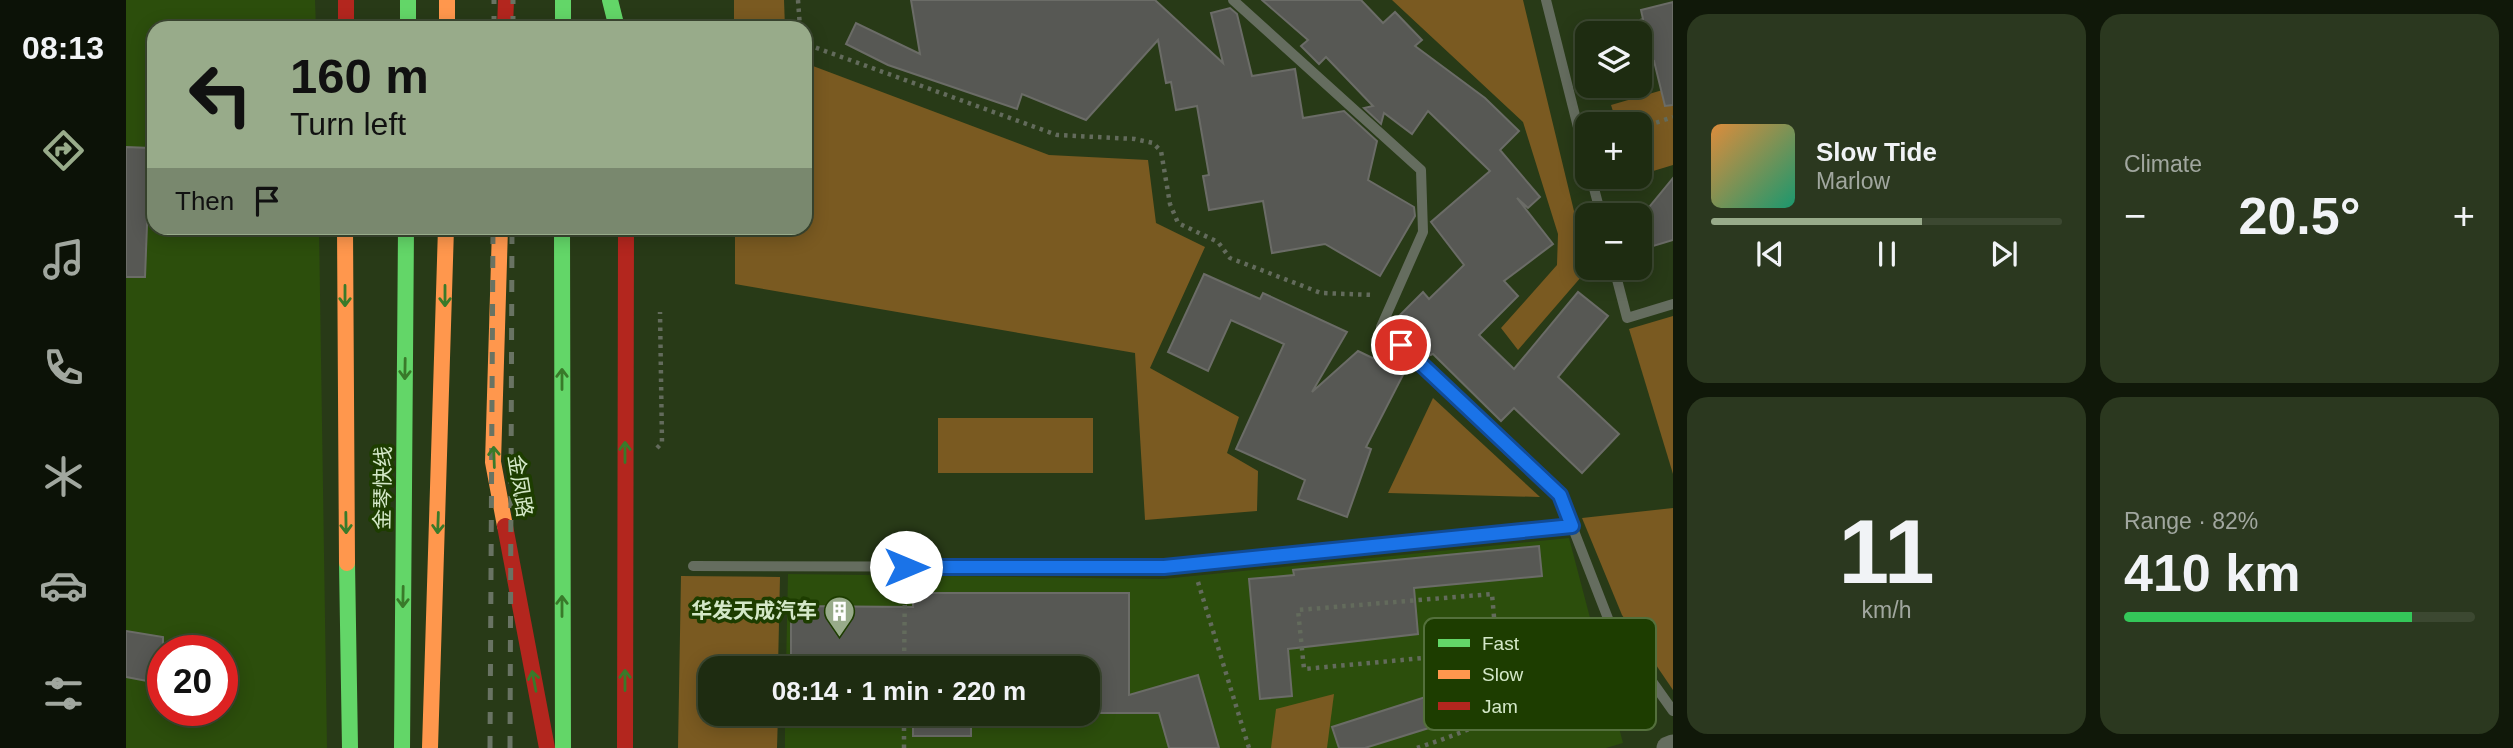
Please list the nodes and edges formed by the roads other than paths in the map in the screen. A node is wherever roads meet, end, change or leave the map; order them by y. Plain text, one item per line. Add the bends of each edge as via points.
1 (346, 0) edge
2 (408, 0) edge
3 (447, 0) edge
4 (506, 0) edge
5 (564, 0) edge
6 (610, 0) edge
7 (1233, 0) edge
8 (1546, 0) edge
9 (346, 21) edge
10 (408, 21) edge
11 (447, 21) edge
12 (505, 21) edge
13 (563, 21) edge
14 (615, 21) edge
15 (1575, 115) edge
16 (345, 235) edge
17 (407, 235) edge
18 (446, 235) edge
19 (500, 235) edge
20 (562, 235) edge
21 (626, 235) edge
22 (1617, 280) edge
23 (1673, 304) edge
24 (1572, 526) junction
25 (694, 566) dead end
26 (1608, 618) edge
27 (1656, 687) edge
28 (1673, 711) edge
29 (350, 748) edge
30 (402, 748) edge
31 (430, 748) edge
32 (547, 748) edge
33 (562, 748) edge
34 (625, 748) edge

1 - 9 main road
2 - 10 main road
3 - 11 main road
4 - 12 main road
5 - 13 main road
6 - 14 main road
7 - 24 lane via 1421,170 1423,232 1381,327 1560,495
8 - 15 lane
16 -> 29 main road
17 -> 30 main road, 金琴快线
18 -> 31 main road
32 -> 19 main road, 金凤路 via 493,462
33 -> 20 main road
34 -> 21 main road, bridge
22 - 23 lane via 1627,318
24 - 25 lane via 1164,567
24 - 26 lane
27 - 28 lane

